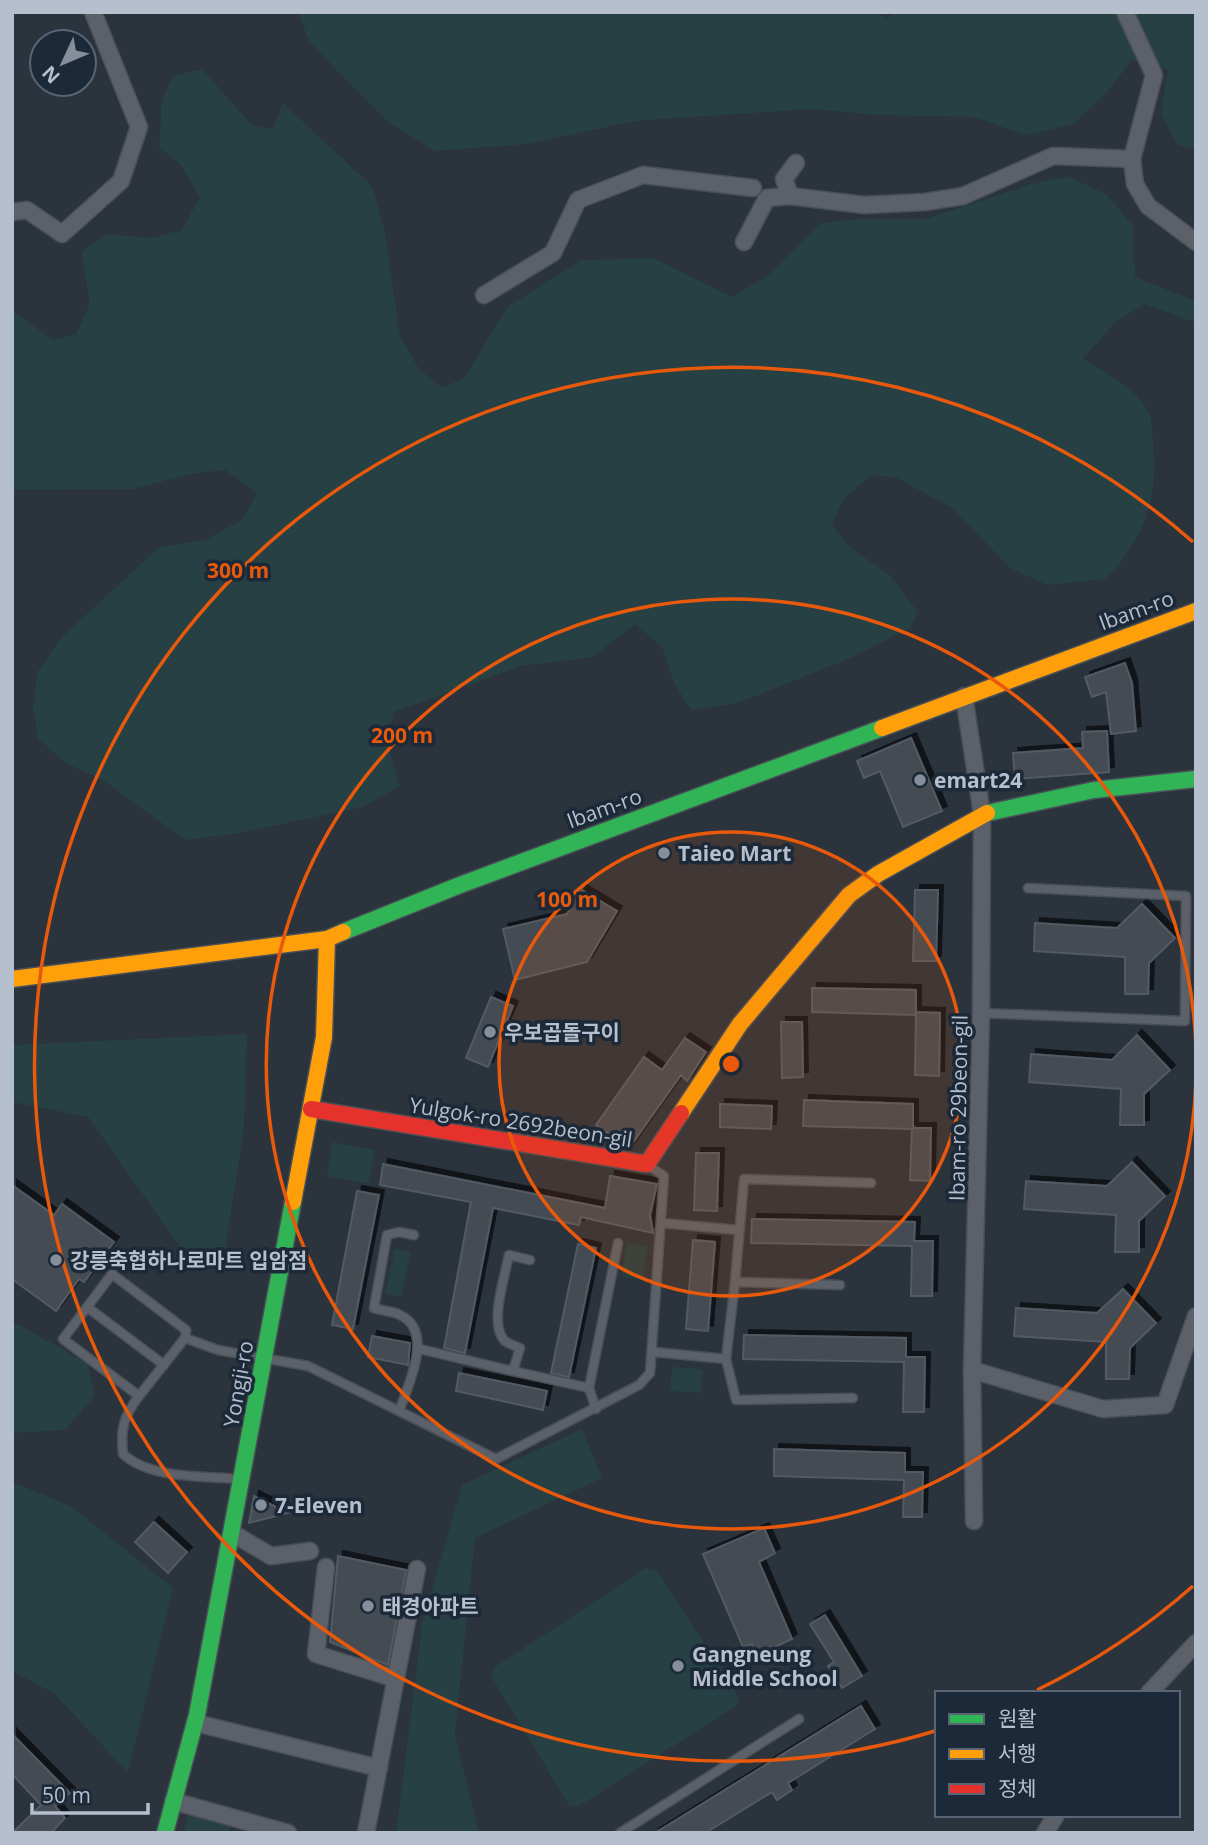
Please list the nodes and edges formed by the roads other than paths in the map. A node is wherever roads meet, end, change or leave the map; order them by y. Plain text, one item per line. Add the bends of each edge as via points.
1 (93, 12) edge
2 (1125, 12) edge
3 (1132, 159) junction
4 (796, 163) dead end
5 (790, 196) junction
6 (767, 198) junction
7 (12, 212) edge
8 (744, 242) dead end
9 (1196, 242) edge
10 (484, 295) dead end
11 (1196, 611) edge
12 (964, 696) junction
13 (1196, 779) edge
14 (1177, 781) junction
15 (1196, 789) edge
16 (982, 814) junction
17 (1028, 888) dead end
18 (1186, 896) junction
19 (1196, 897) edge
20 (327, 939) junction
21 (12, 979) edge
22 (981, 1013) junction
23 (311, 1109) junction
24 (647, 1164) junction
25 (871, 1182) dead end
26 (662, 1223) junction
27 (738, 1230) junction
28 (414, 1235) dead end
29 (618, 1243) dead end
30 (530, 1261) dead end
31 (735, 1282) junction
32 (840, 1285) dead end
33 (87, 1307) junction
34 (1196, 1316) edge
35 (185, 1338) junction
36 (420, 1349) junction
37 (654, 1352) junction
38 (265, 1358) junction
39 (726, 1359) junction
40 (164, 1365) junction
41 (972, 1370) junction
42 (513, 1371) junction
43 (589, 1388) junction
44 (139, 1396) junction
45 (853, 1398) dead end
46 (596, 1409) junction
47 (399, 1411) junction
48 (242, 1479) junction
49 (974, 1521) dead end
50 (232, 1533) junction
51 (310, 1551) dead end
52 (326, 1567) dead end
53 (417, 1569) dead end
54 (1196, 1643) edge
55 (396, 1679) junction
56 (1151, 1691) edge
57 (799, 1719) dead end
58 (196, 1723) junction
59 (379, 1768) junction
60 (173, 1801) junction
61 (1055, 1817) edge
62 (165, 1833) edge
63 (288, 1833) edge
64 (366, 1833) edge
65 (620, 1833) edge
66 (1045, 1833) edge

1 - 7 street via 139,127 121,181 62,234 27,210
2 - 3 street via 1154,75
3 - 5 street via 1053,156 963,196 925,202 864,205
3 - 9 street via 1135,184 1148,206
4 - 5 street via 784,179
5 - 6 street
6 - 8 street
6 - 10 street via 751,185 643,175 578,200 553,253
11 - 12 street, Ibam-ro
12 - 16 street, Ibam-ro 29beon-gil
12 - 20 street, Ibam-ro
13 - 14 street, Yulgok-ro 2692beon-gil
14 - 15 lane
14 - 16 street, Yulgok-ro 2692beon-gil via 1094,790
16 - 22 street, Ibam-ro 29beon-gil
16 - 24 street, Yulgok-ro 2692beon-gil via 849,895 740,1024
17 - 18 lane
18 - 19 lane
18 - 22 lane via 1185,1021
20 - 21 street, Ibam-ro
20 - 23 street, Yongji-ro via 324,1037
22 - 41 street, Ibam-ro 29beon-gil
23 - 24 street, Yulgok-ro 2692beon-gil
23 - 38 street, Yongji-ro
24 - 26 lane via 663,1177
25 - 27 lane via 744,1179
26 - 27 lane
26 - 37 lane
27 - 31 lane
28 - 36 lane via 387,1235 374,1308 409,1321
29 - 43 lane
30 - 42 lane via 509,1255 498,1302 501,1334 505,1342 520,1348
31 - 32 lane
31 - 39 lane
33 - 35 lane via 112,1274 186,1329
33 - 40 lane
33 - 44 lane via 63,1339
34 - 41 street via 1166,1405 1103,1409
35 - 38 lane via 218,1350
35 - 40 lane
36 - 42 lane
36 - 47 lane
37 - 39 lane
37 - 46 lane via 650,1373 639,1385
38 - 47 lane via 308,1366
38 - 48 street, Yongji-ro
39 - 45 lane via 736,1400
40 - 44 lane
41 - 49 street, Ibam-ro 29beon-gil
42 - 43 lane
43 - 46 lane
44 - 48 lane via 123,1417 121,1436 123,1454 135,1465
46 - 47 lane via 496,1459
48 - 50 street, Yongji-ro
50 - 51 street via 271,1556
50 - 58 street, Yongji-ro
52 - 55 street via 316,1654
53 - 55 street
54 - 56 street
55 - 59 street
57 - 65 lane
58 - 59 street
58 - 60 street, Yongji-ro
59 - 64 street
60 - 62 street, Yongji-ro
60 - 63 street
61 - 66 street

